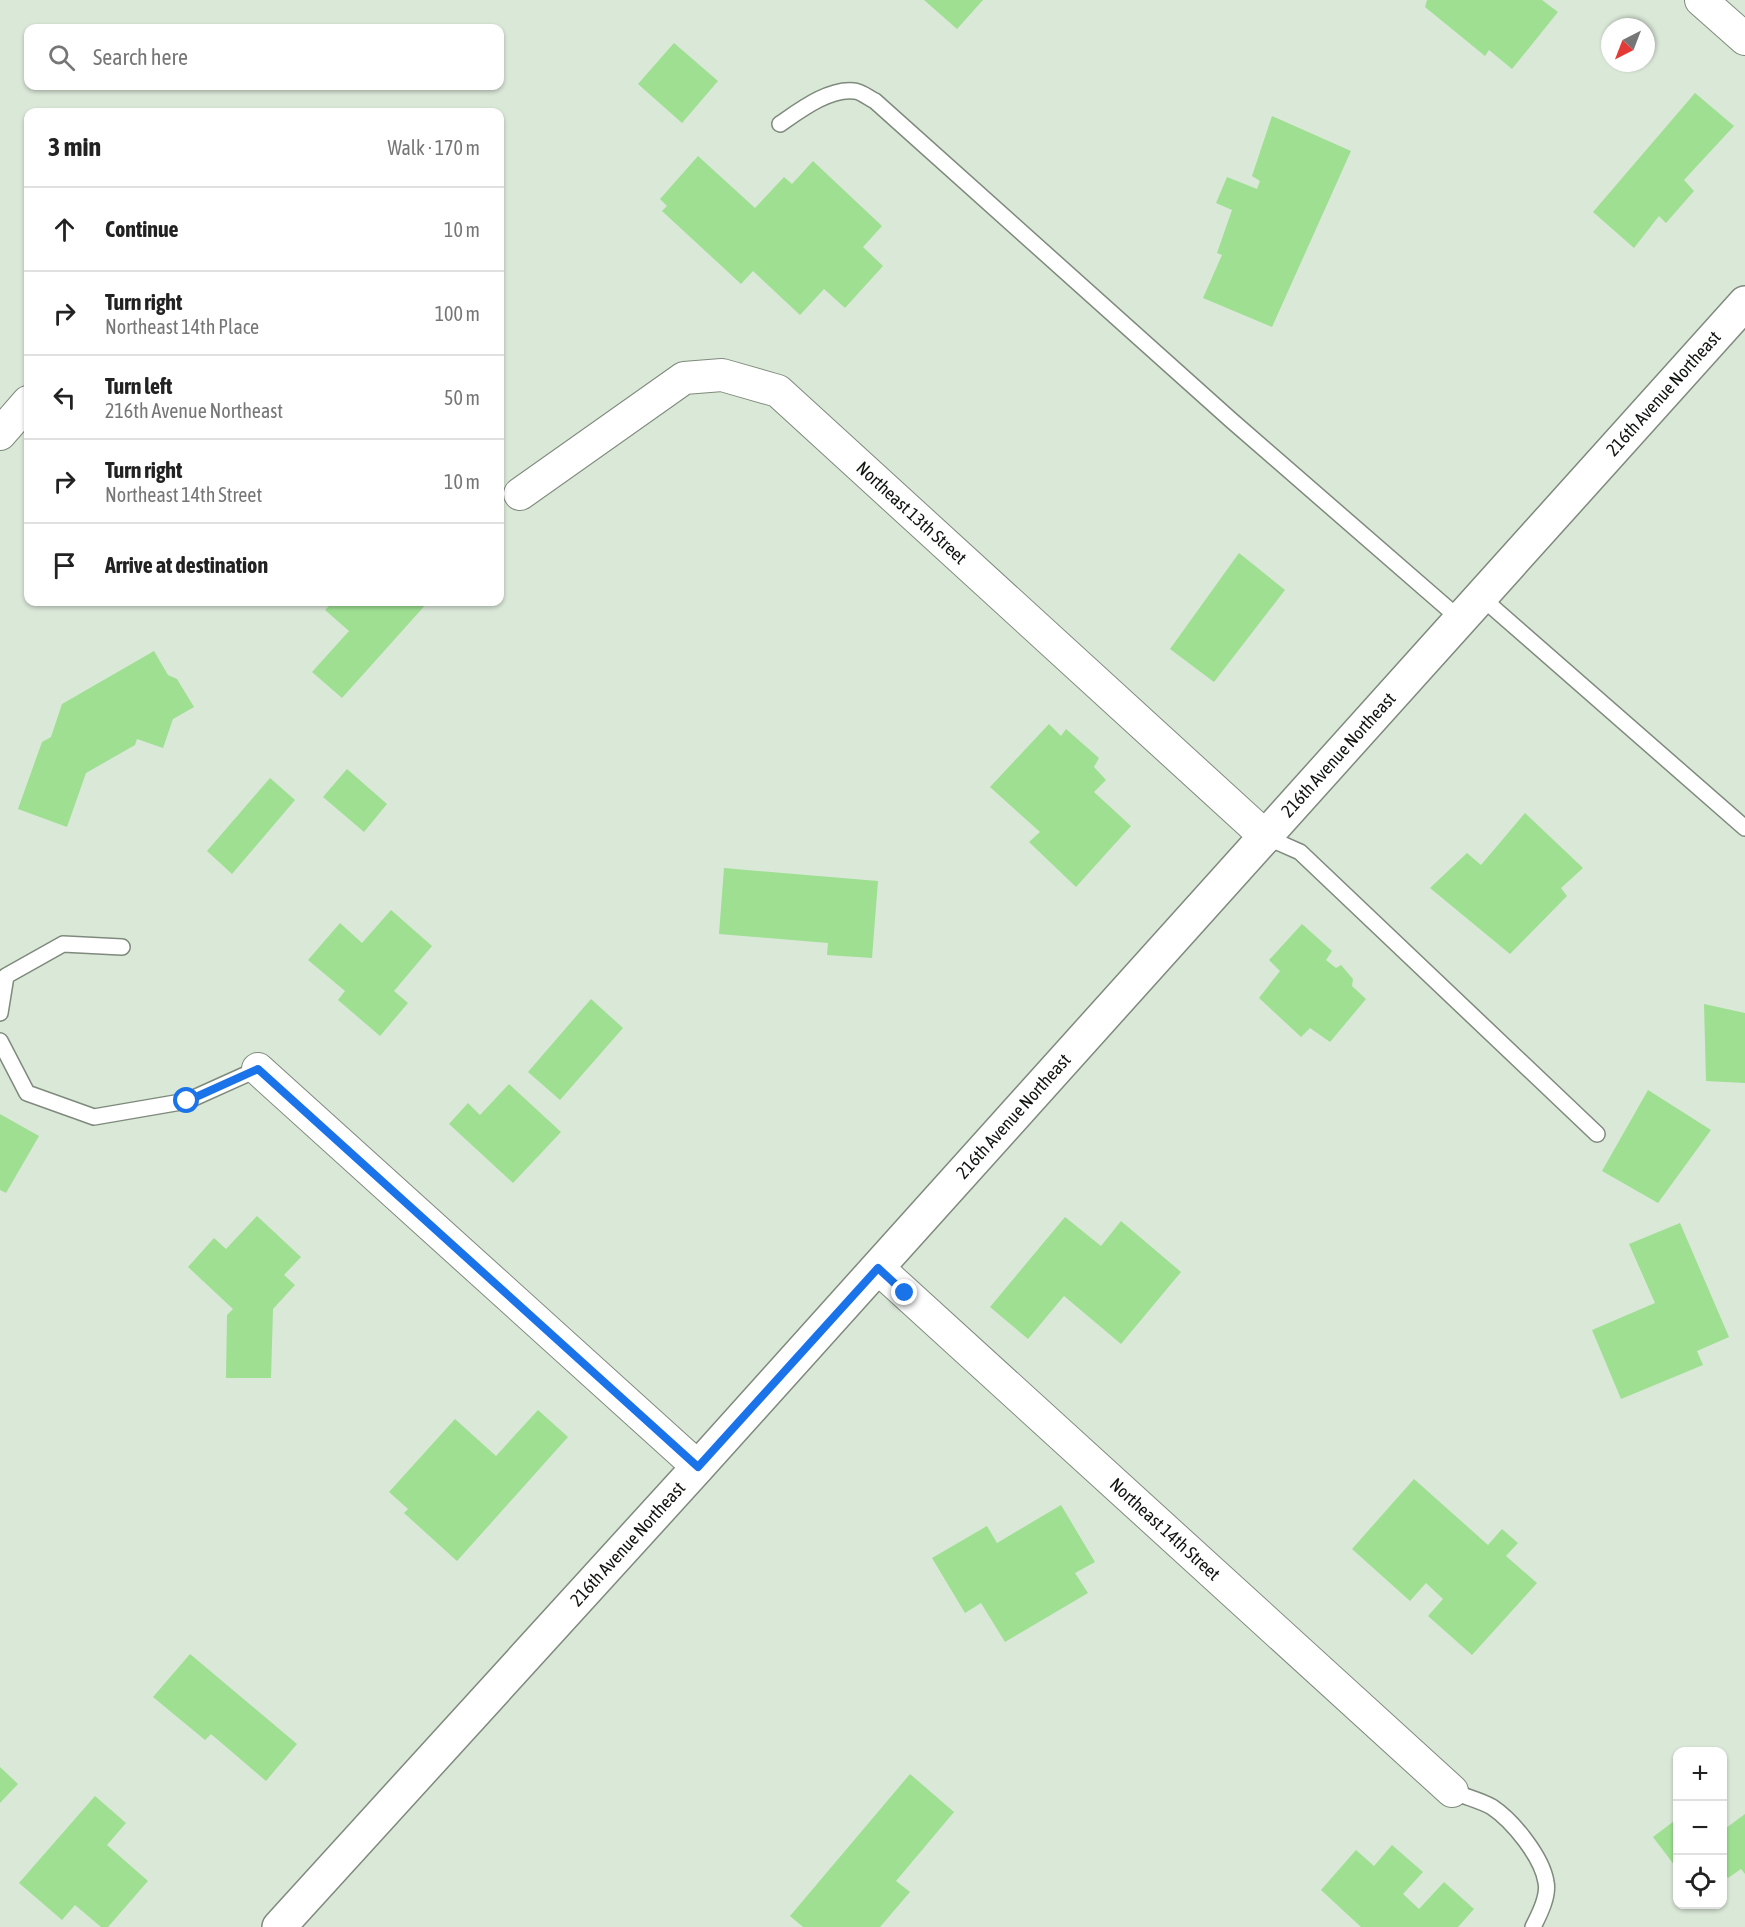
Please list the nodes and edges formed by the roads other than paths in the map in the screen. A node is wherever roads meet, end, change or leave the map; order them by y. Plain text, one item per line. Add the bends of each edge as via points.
1 (1701, 0) edge
2 (1745, 39) edge
3 (780, 124) dead end
4 (1745, 303) edge
5 (24, 407) edge
6 (0, 434) edge
7 (520, 494) dead end
8 (1471, 608) junction
9 (1745, 828) edge
10 (1266, 837) junction
11 (122, 947) dead end
12 (0, 1012) edge
13 (0, 1041) edge
14 (258, 1069) joint
15 (1597, 1134) dead end
16 (878, 1268) junction
17 (698, 1467) junction
18 (1452, 1791) joint
19 (279, 1927) edge
20 (1533, 1927) edge

1 - 2 street
3 - 8 lane via 834,94 854,90 875,101 1231,420
4 - 8 street, 216th Avenue Northeast
5 - 6 street
7 - 10 street, Northeast 13th Street via 684,378 722,375 778,392
8 - 9 lane
8 - 10 street, 216th Avenue Northeast
10 - 15 lane via 1300,852
10 - 16 street, 216th Avenue Northeast
11 - 12 lane via 63,944 6,976
13 - 14 lane via 27,1093 94,1117 187,1101
14 - 17 street
16 - 17 street, 216th Avenue Northeast
16 - 18 street, Northeast 14th Street
17 - 19 street, 216th Avenue Northeast
18 - 20 lane via 1492,1808 1525,1839 1537,1858 1547,1884

